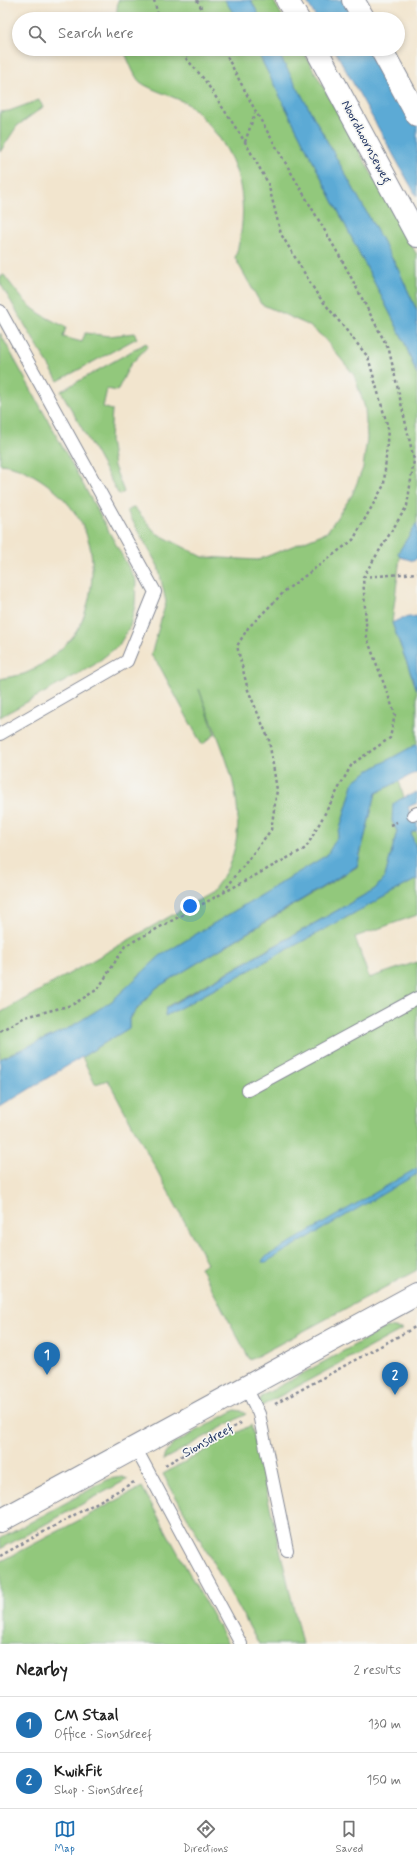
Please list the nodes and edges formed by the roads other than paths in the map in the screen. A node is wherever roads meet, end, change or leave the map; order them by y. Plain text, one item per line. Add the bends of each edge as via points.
1 (287, 0) edge
2 (353, 0) edge
3 (294, 12) edge
4 (360, 12) edge
5 (320, 56) edge
6 (385, 56) edge
7 (417, 115) edge
8 (417, 236) edge
9 (0, 311) edge
10 (0, 734) edge
11 (417, 998) edge
12 (248, 1090) dead end
13 (417, 1294) edge
14 (246, 1387) junction
15 (135, 1447) junction
16 (0, 1521) edge
17 (287, 1550) dead end
18 (241, 1644) edge

1 - 3 street
2 - 4 street
5 - 8 street, Noordhoornseweg
6 - 7 street
9 - 10 lane via 155,592 127,661
11 - 12 lane
13 - 14 street
14 - 15 street
14 - 17 lane via 259,1414
15 - 16 street
15 - 18 lane

